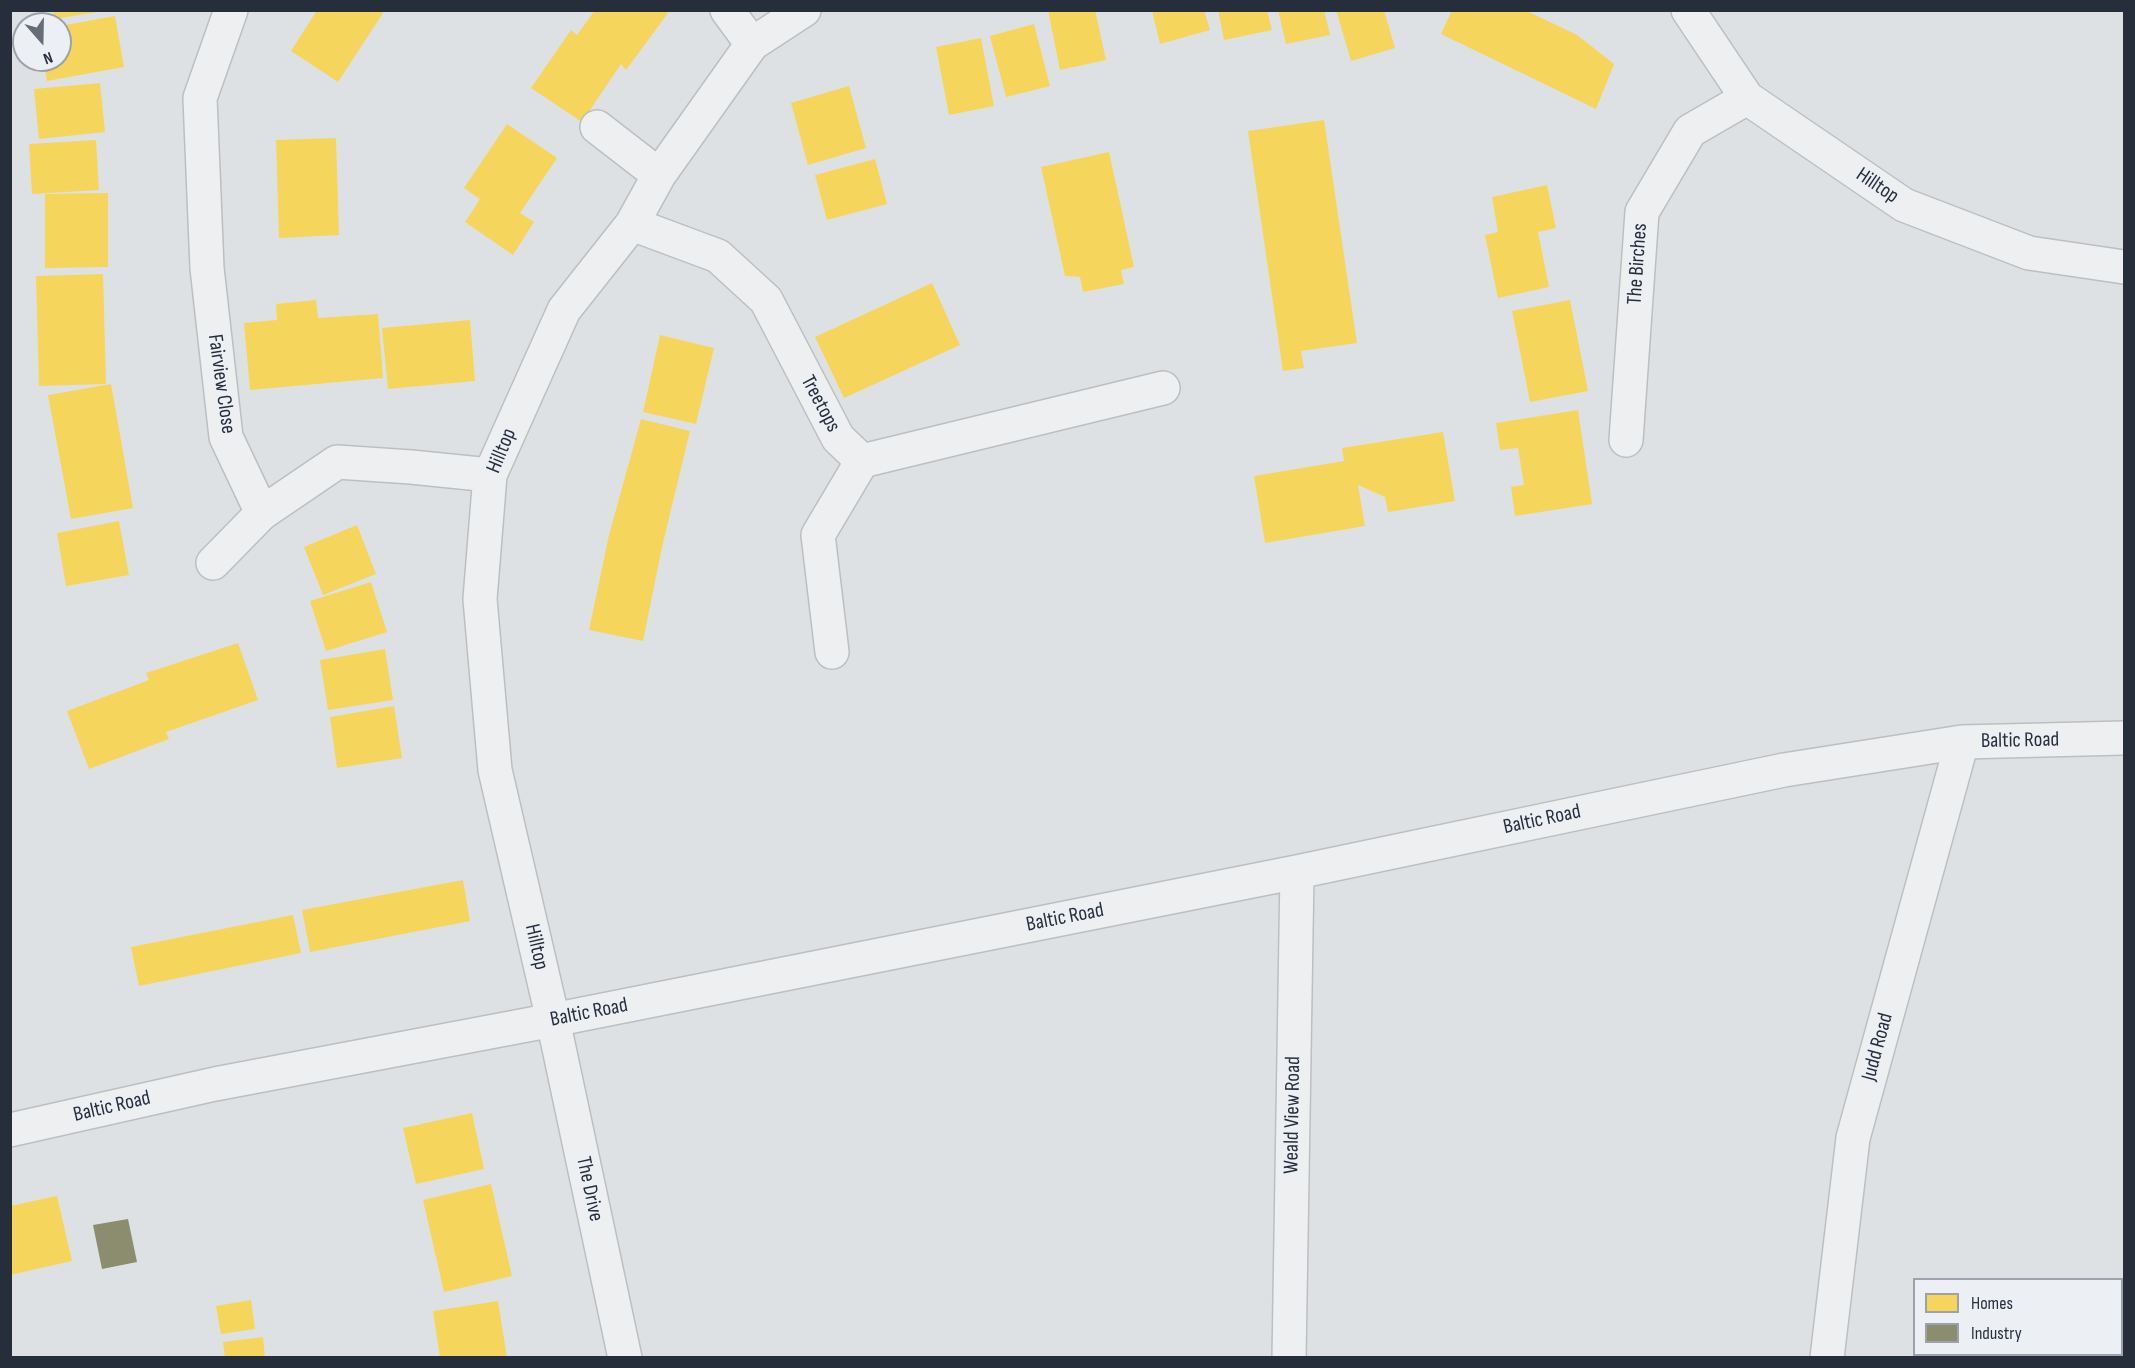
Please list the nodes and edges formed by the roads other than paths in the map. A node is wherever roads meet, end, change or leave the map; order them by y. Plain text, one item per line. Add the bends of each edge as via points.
1 (231, 10) edge
2 (726, 10) edge
3 (804, 10) edge
4 (1688, 10) edge
5 (752, 44) junction
6 (1747, 98) junction
7 (597, 127) dead end
8 (659, 175) junction
9 (632, 224) junction
10 (2124, 267) edge
11 (1163, 387) dead end
12 (1626, 440) dead end
13 (862, 461) junction
14 (490, 475) junction
15 (262, 513) junction
16 (213, 563) dead end
17 (832, 652) dead end
18 (2124, 738) edge
19 (1962, 742) junction
20 (1297, 872) junction
21 (552, 1020) junction
22 (10, 1130) edge
23 (625, 1358) edge
24 (1288, 1358) edge
25 (1827, 1358) edge

1 - 15 street, Fairview Close via 200,98 207,268 226,437
2 - 5 street
3 - 5 street, Hilltop
4 - 6 street, Hilltop
5 - 8 street, Hilltop
6 - 10 street, Hilltop via 1904,205 2029,253
6 - 12 street, The Birches via 1690,131 1641,212
7 - 8 street
8 - 9 street, Hilltop
9 - 13 street, Treetops via 718,256 766,300 838,438
9 - 14 street, Hilltop via 564,310
11 - 13 street
13 - 17 street via 818,535
14 - 15 street via 337,462
14 - 21 street, Hilltop via 480,599 495,770
15 - 16 street
18 - 19 street, Baltic Road
19 - 20 street, Baltic Road via 1784,770
19 - 25 street, Judd Road via 1853,1138
20 - 21 street, Baltic Road
20 - 24 street, Weald View Road
21 - 22 street, Baltic Road via 215,1084
21 - 23 street, The Drive

